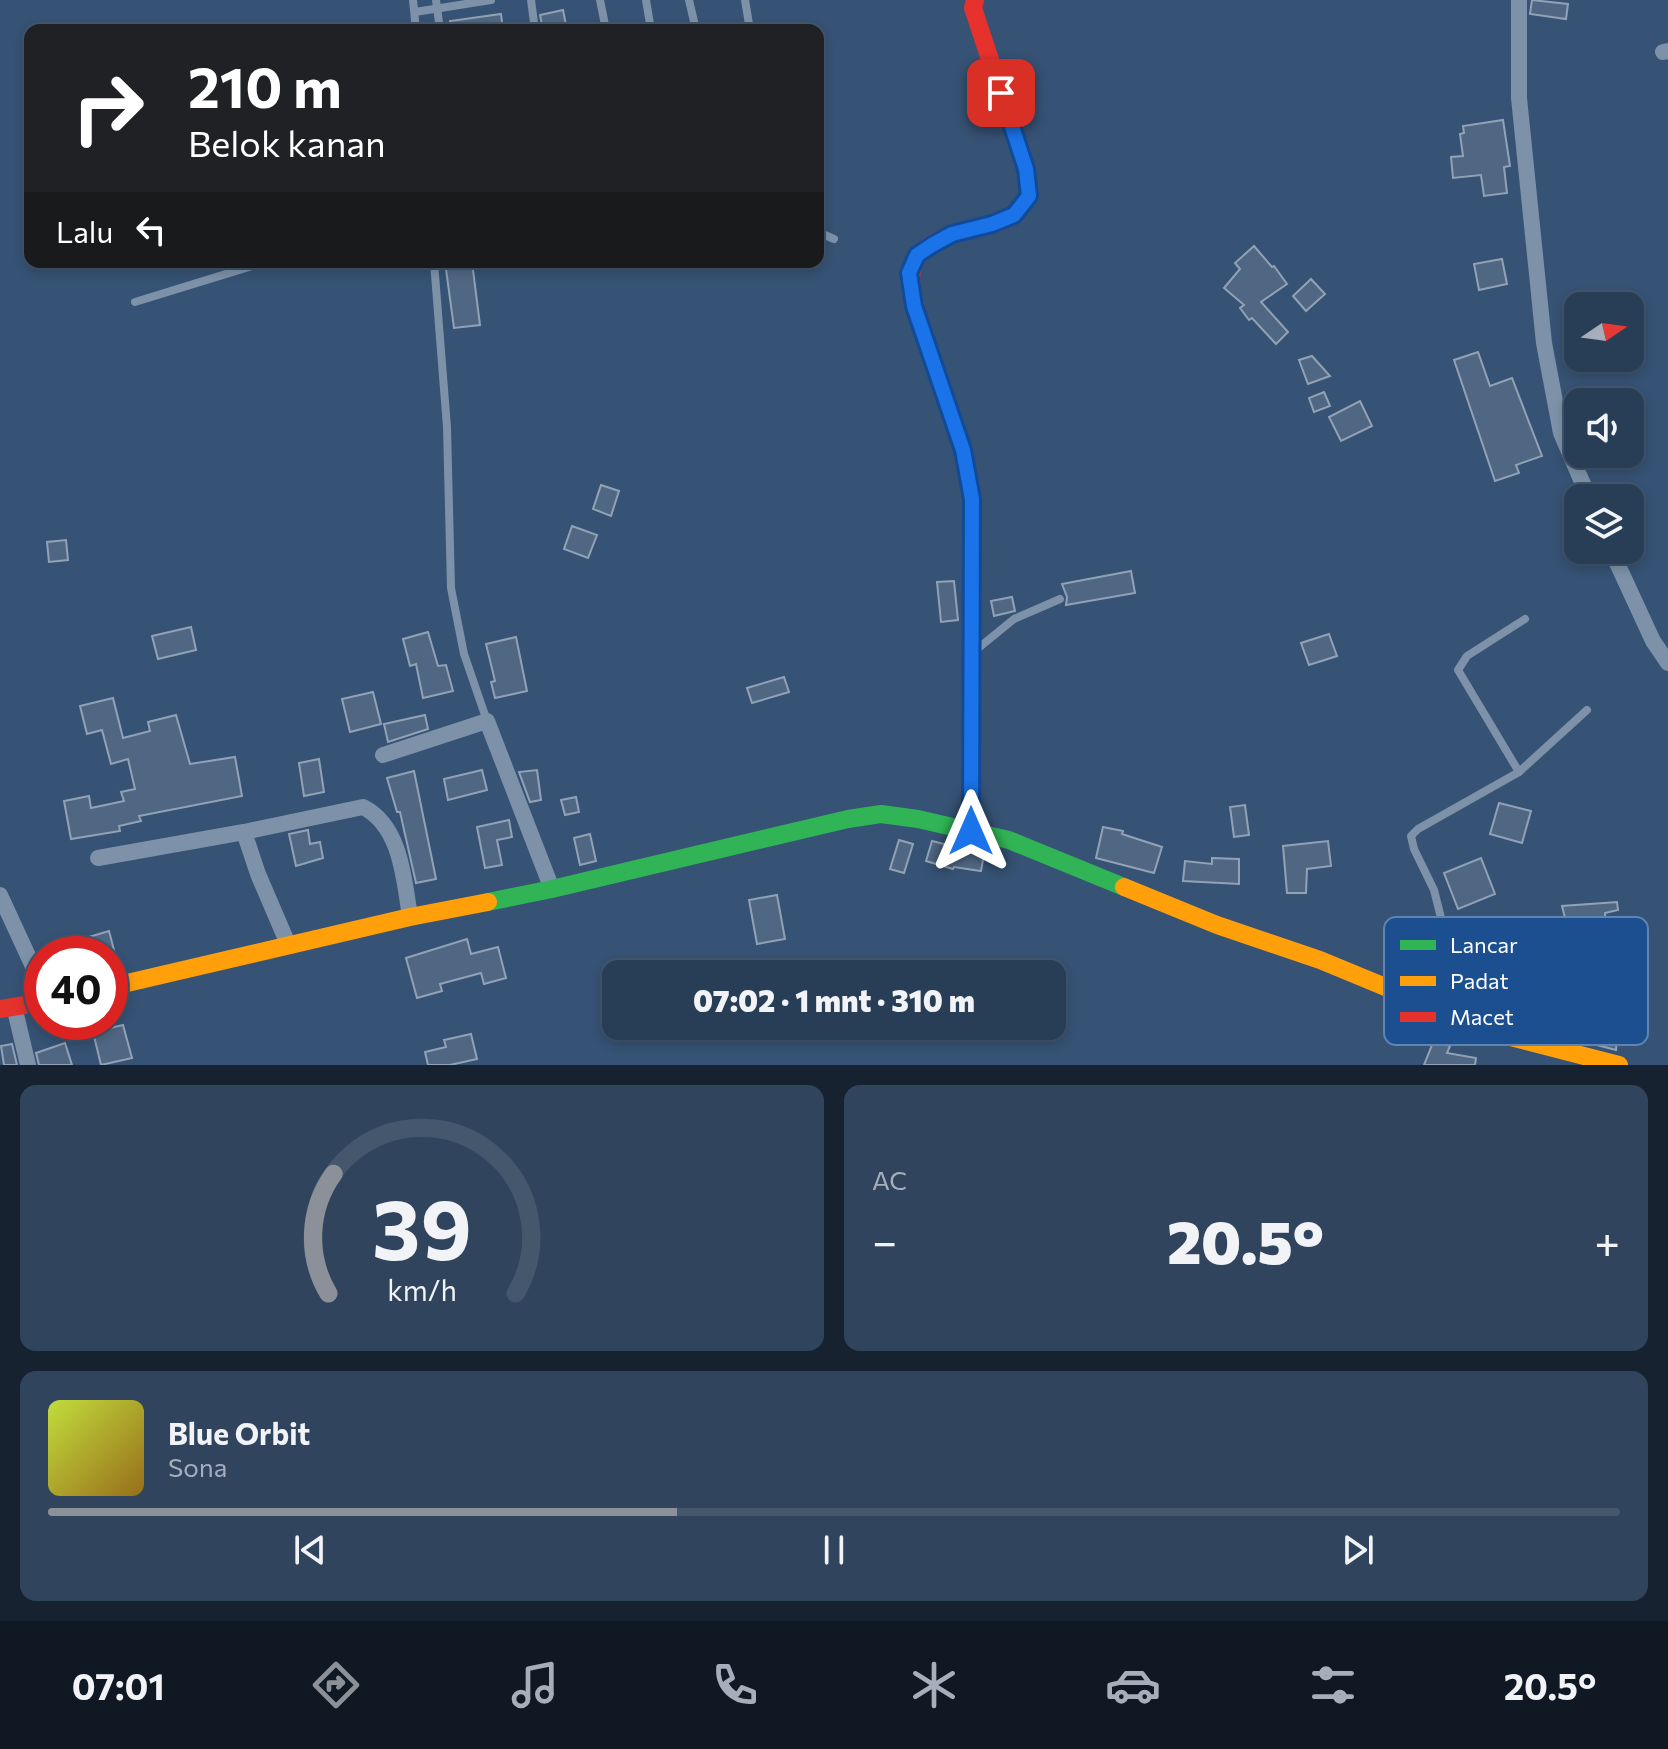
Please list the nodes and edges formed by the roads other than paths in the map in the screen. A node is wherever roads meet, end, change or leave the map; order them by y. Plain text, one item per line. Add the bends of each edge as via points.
1 (413, 0) edge
2 (491, 0) edge
3 (531, 0) edge
4 (600, 0) edge
5 (646, 0) edge
6 (689, 0) edge
7 (745, 0) edge
8 (975, 0) edge
9 (1519, 0) edge
10 (437, 4) edge
11 (415, 12) junction
12 (416, 24) edge
13 (439, 24) edge
14 (534, 24) edge
15 (605, 24) edge
16 (650, 24) edge
17 (695, 24) edge
18 (749, 24) edge
19 (824, 235) edge
20 (834, 239) dead end
21 (246, 268) edge
22 (434, 268) edge
23 (135, 302) dead end
24 (1583, 484) edge
25 (1617, 564) edge
26 (1060, 599) dead end
27 (1525, 619) dead end
28 (972, 653) junction
29 (1668, 663) edge
30 (1587, 710) dead end
31 (487, 721) junction
32 (383, 755) dead end
33 (1519, 772) junction
34 (971, 831) junction
35 (244, 832) junction
36 (98, 858) dead end
37 (552, 889) junction
38 (0, 895) edge
39 (410, 917) junction
40 (1442, 917) edge
41 (288, 944) junction
42 (24, 947) edge
43 (128, 983) edge
44 (1384, 987) edge
45 (7, 1008) edge
46 (1534, 1045) edge
47 (1610, 1064) edge
48 (28, 1065) edge

1 - 11 lane
2 - 10 lane
3 - 14 lane
4 - 15 lane
5 - 16 lane
6 - 17 lane
7 - 18 lane
8 - 28 street via 977,22 1026,169 1029,196 1014,215 932,245 917,255 909,273 914,306 963,450 972,499
9 - 24 street via 1519,98 1544,343 1561,433
10 - 11 lane
10 - 13 lane
11 - 12 lane
19 - 20 lane
21 - 23 lane
22 - 31 lane via 447,427 451,588 464,654
25 - 29 street
26 - 28 lane via 1014,619
27 - 33 lane via 1467,656 1458,670
28 - 34 street
30 - 33 lane
31 - 32 street
31 - 37 street
33 - 40 lane via 1411,836
34 - 37 street via 881,814
34 - 44 street via 1009,840
35 - 36 street
35 - 39 street via 363,807 377,813 397,853
35 - 41 street
37 - 39 street
38 - 42 street
39 - 41 street
41 - 43 street
45 - 48 street
46 - 47 street

